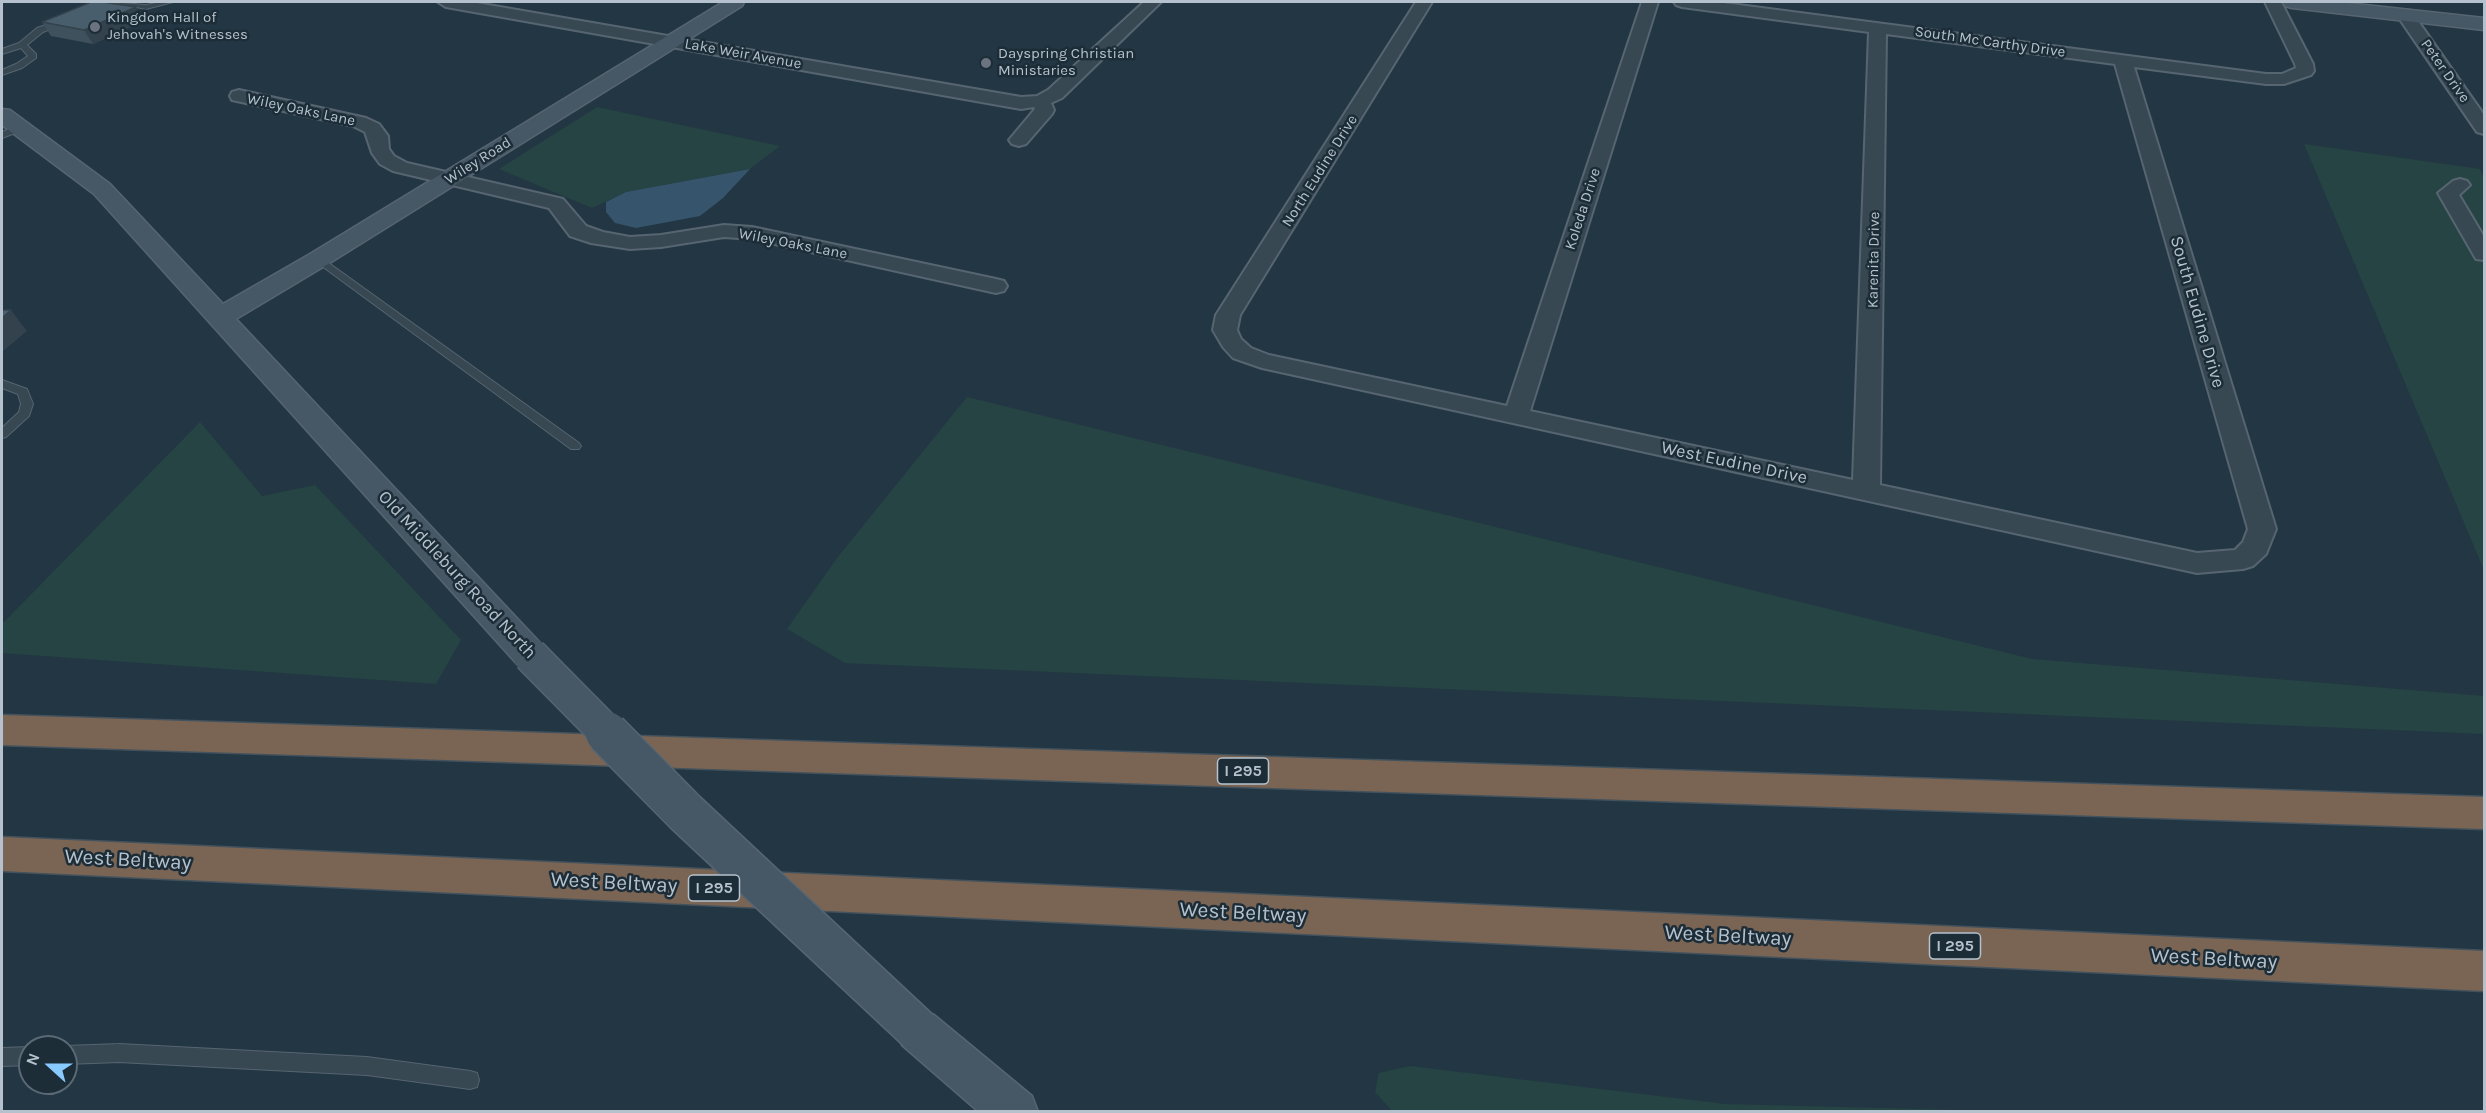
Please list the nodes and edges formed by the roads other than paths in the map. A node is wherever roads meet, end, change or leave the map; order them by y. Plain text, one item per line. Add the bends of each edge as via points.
1 (169, 2) edge
2 (446, 2) edge
3 (735, 2) edge
4 (1153, 2) edge
5 (1424, 2) edge
6 (1650, 2) edge
7 (1683, 2) edge
8 (2273, 2) edge
9 (2293, 2) edge
10 (112, 3) edge
11 (2405, 15) junction
12 (68, 19) edge
13 (2484, 24) edge
14 (62, 28) edge
15 (1878, 28) junction
16 (35, 36) junction
17 (670, 42) junction
18 (22, 45) junction
19 (2, 52) edge
20 (2123, 60) junction
21 (2, 73) edge
22 (239, 96) dead end
23 (1041, 101) junction
24 (8, 126) edge
25 (2484, 128) edge
26 (1019, 140) dead end
27 (451, 178) junction
28 (2460, 185) dead end
29 (2484, 254) edge
30 (319, 260) junction
31 (996, 286) dead end
32 (220, 317) junction
33 (1231, 342) joint
34 (2, 384) edge
35 (1516, 416) junction
36 (2, 434) edge
37 (575, 446) dead end
38 (1866, 491) junction
39 (2243, 558) joint
40 (2, 730) edge
41 (2484, 813) edge
42 (2, 854) edge
43 (2484, 971) edge
44 (78, 1055) edge
45 (18, 1056) edge
46 (2, 1057) edge
47 (470, 1080) dead end
48 (1015, 1112) edge

1 - 10 lane via 146,7
2 - 17 street, Lake Weir Avenue
3 - 17 main road, Wiley Road
4 - 23 street via 1055,94
5 - 33 street, North Eudine Drive via 1228,315 1225,330
6 - 35 street, Koleda Drive
7 - 15 street, South Mc Carthy Drive
8 - 20 street, South Mc Carthy Drive via 2304,64 2306,71 2297,76 2265,79
9 - 11 main road
11 - 13 main road
11 - 25 street, Peter Drive
12 - 16 lane via 40,30
14 - 16 lane
15 - 20 street, South Mc Carthy Drive
15 - 38 street, Karenita Drive
16 - 18 lane
17 - 23 street, Lake Weir Avenue via 1021,103
17 - 27 main road, Wiley Road
18 - 19 lane
18 - 21 lane via 33,56
20 - 39 street, South Eudine Drive via 2262,530 2256,548
22 - 27 street, Wiley Oaks Lane via 359,122 378,136 378,149 387,160 400,167
23 - 26 street via 1044,110
24 - 32 main road, Old Middleburg Road North via 102,189
27 - 30 main road, Wiley Road
27 - 31 street, Wiley Oaks Lane via 556,203 578,231 599,238 661,242 724,231 752,233
28 - 29 street via 2448,193
30 - 32 main road, Wiley Road
30 - 37 lane
32 - 48 main road, Old Middleburg Road North, bridge via 530,655 686,813 918,1030
33 - 35 street, West Eudine Drive via 1242,353 1262,361
34 - 36 lane via 23,392 27,404 25,413
35 - 38 street, West Eudine Drive
38 - 39 street, West Eudine Drive via 2197,563
40 - 41 highway, I 295
42 - 43 highway, West Beltway / I 295
44 - 47 lane via 119,1053 355,1065
45 - 46 lane

